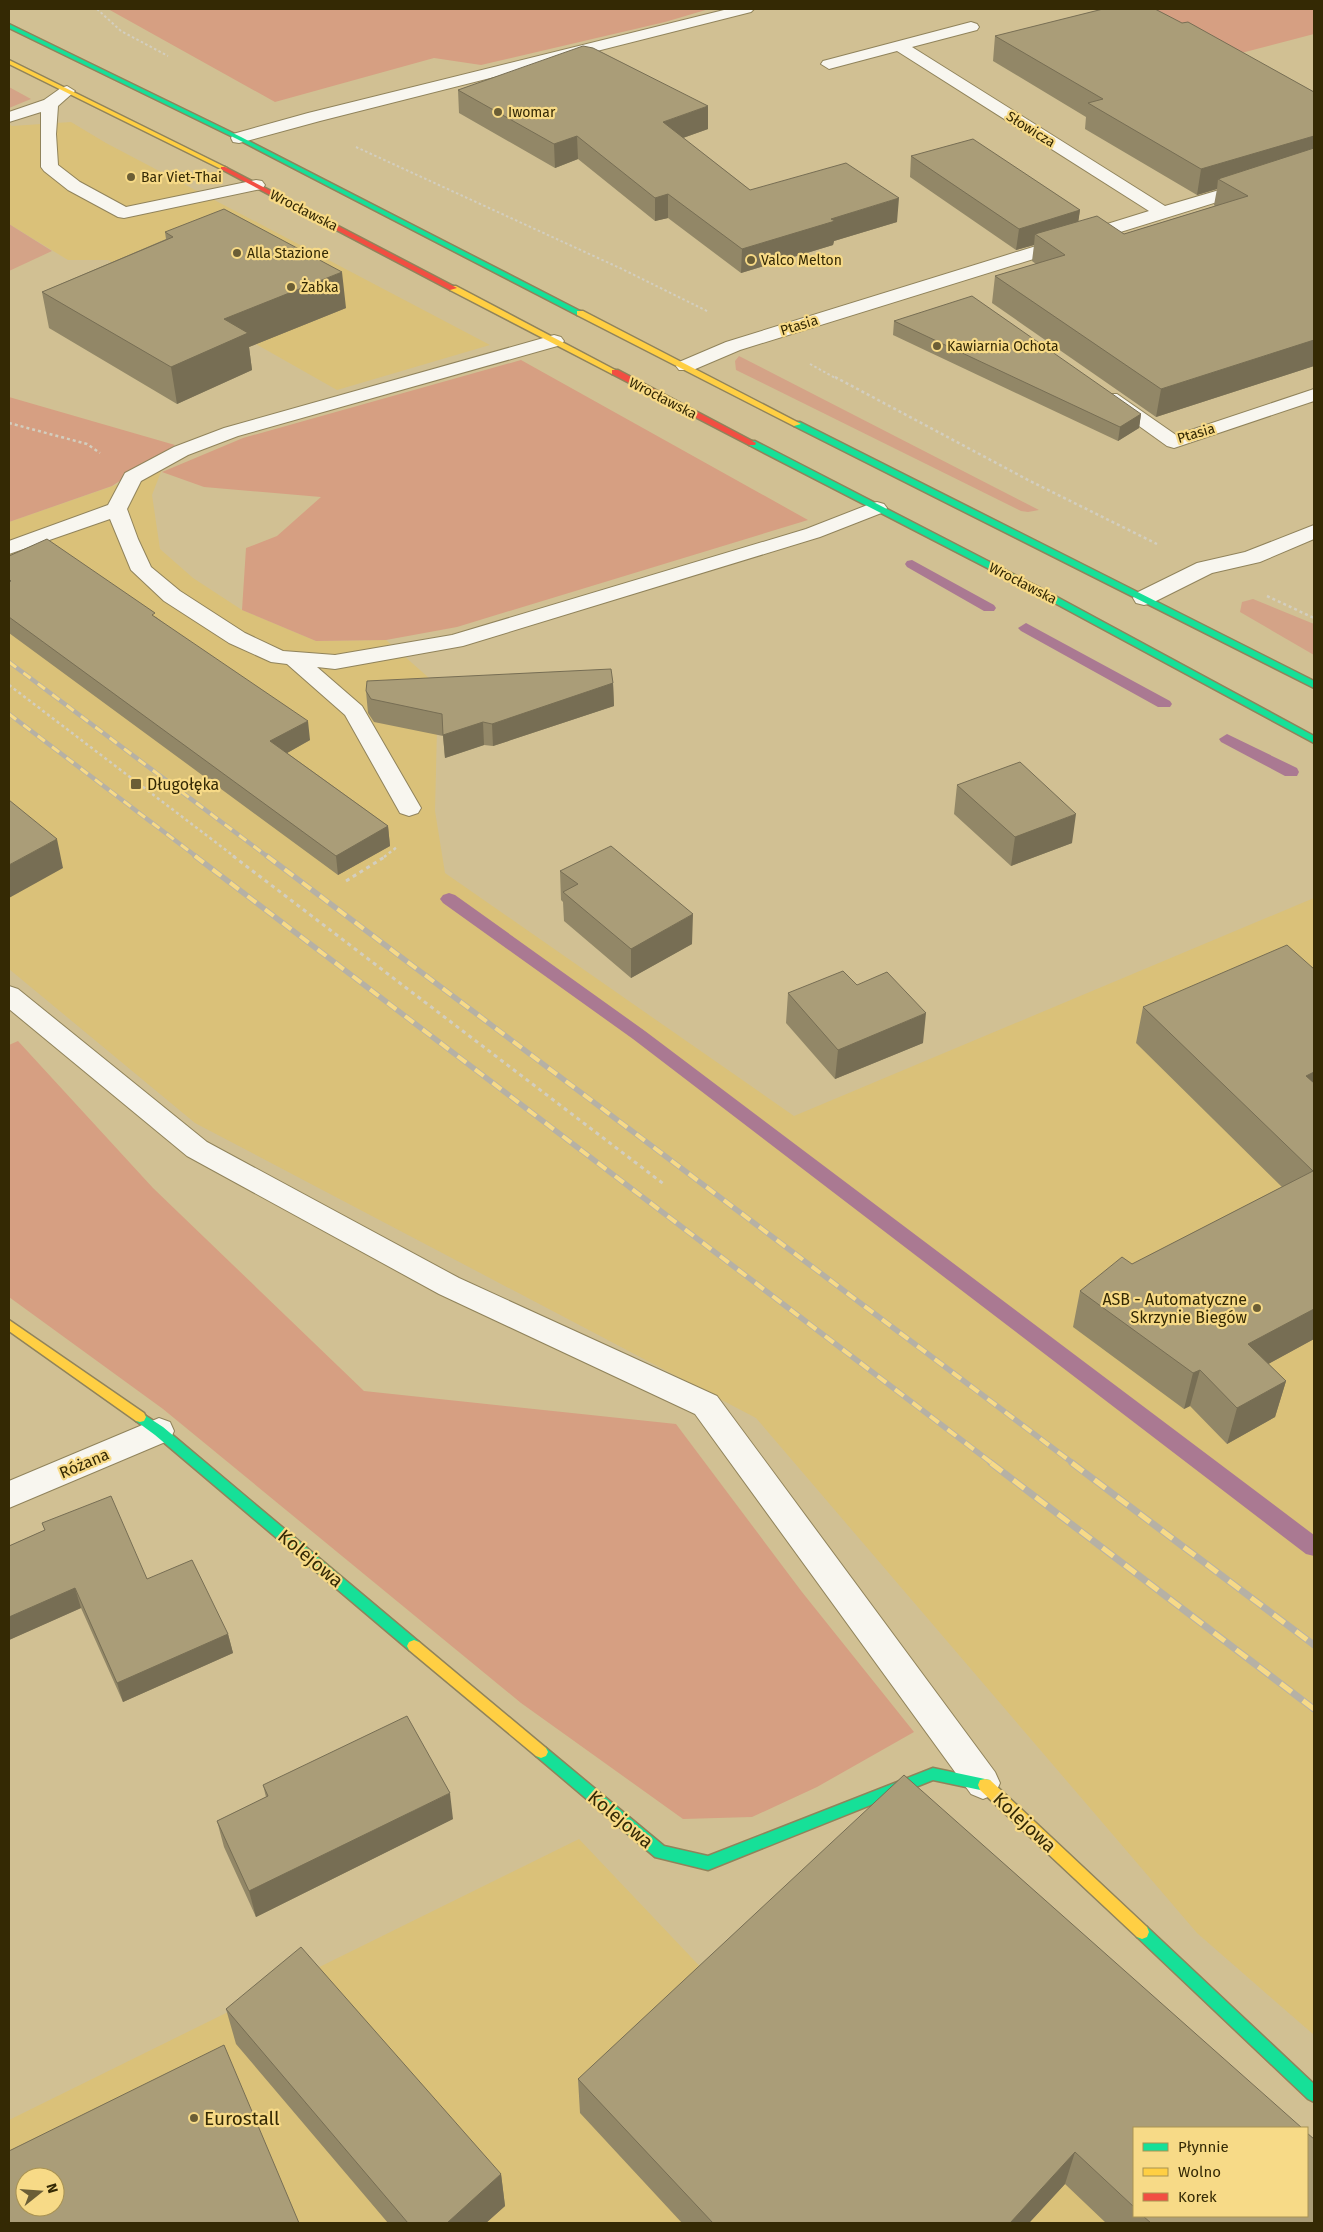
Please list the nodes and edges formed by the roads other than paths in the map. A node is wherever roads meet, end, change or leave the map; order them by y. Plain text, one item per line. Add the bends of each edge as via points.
1 (746, 9) edge
2 (9, 26) edge
3 (971, 27) dead end
4 (899, 46) junction
5 (9, 62) edge
6 (829, 64) dead end
7 (66, 91) junction
8 (50, 104) junction
9 (9, 116) edge
10 (239, 138) junction
11 (1314, 167) edge
12 (256, 186) junction
13 (1163, 212) junction
14 (554, 341) junction
15 (686, 366) junction
16 (1094, 386) edge
17 (1314, 395) edge
18 (877, 508) junction
19 (117, 509) junction
20 (1314, 531) edge
21 (10, 548) edge
22 (1144, 598) junction
23 (293, 658) junction
24 (1314, 685) edge
25 (1314, 740) edge
26 (408, 808) road end
27 (9, 995) edge
28 (9, 1325) edge
29 (159, 1431) junction
30 (9, 1495) edge
31 (983, 1783) junction
32 (1314, 2094) edge

1 - 10 street
2 - 10 main road
3 - 4 street
4 - 6 street
4 - 13 street, Słowicza
5 - 7 main road, Wrocławska
7 - 8 street
7 - 12 main road, Wrocławska
8 - 9 street
8 - 12 street via 50,167 74,186 124,213
10 - 15 main road
11 - 13 street, Ptasia
12 - 14 main road, Wrocławska
13 - 15 street, Ptasia via 951,286 733,346
14 - 18 main road, Wrocławska
14 - 19 street via 231,432 181,451 132,477
15 - 22 main road
16 - 17 street, Ptasia via 1174,442
18 - 23 street via 821,531 455,641 335,662
18 - 25 main road, Wrocławska via 1041,592
19 - 21 street
19 - 23 street via 142,570 172,596 237,638 279,657
20 - 22 street via 1252,557 1205,568
22 - 24 main road
23 - 26 street via 354,711
27 - 31 street via 197,1149 449,1286 706,1405
28 - 29 main road, Kolejowa
29 - 30 street, Różana
29 - 31 main road, Kolejowa via 660,1852 708,1863 933,1774
31 - 32 main road, Kolejowa

